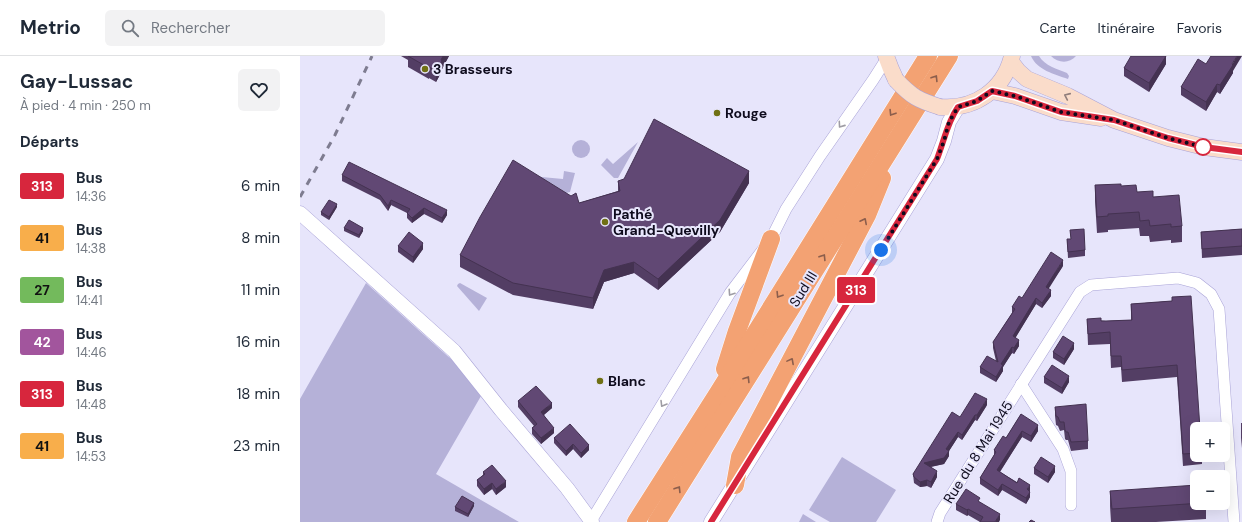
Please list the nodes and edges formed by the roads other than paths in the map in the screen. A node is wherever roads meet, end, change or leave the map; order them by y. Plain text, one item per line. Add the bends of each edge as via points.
1 (928, 56) edge
2 (949, 56) edge
3 (886, 57) edge
4 (1011, 59) edge
5 (992, 91) junction
6 (958, 107) junction
7 (1114, 120) junction
8 (899, 134) junction
9 (1242, 152) edge
10 (300, 213) edge
11 (771, 239) junction
12 (1021, 384) junction
13 (718, 393) junction
14 (734, 485) junction
15 (1071, 505) dead end
16 (591, 521) edge
17 (636, 522) edge
18 (657, 522) edge
19 (711, 522) edge
20 (937, 522) edge
21 (1234, 522) edge

1 -> 13 highway, Sud III
8 -> 2 highway, Sud III
3 - 6 main road, bridge via 896,80 908,93 923,102 940,107
3 -> 11 street via 786,209
4 - 5 main road via 1006,73
7 -> 4 main road via 1068,96 1027,79 1018,71
5 - 6 main road via 977,101
5 - 7 main road via 1061,112
6 - 14 street via 949,122 937,159
7 - 9 main road via 1168,138 1204,147
14 -> 8 highway via 740,457 867,215
18 -> 8 highway, Sud III
10 - 16 street via 454,351 567,488
11 - 13 highway via 737,331
11 -> 16 street via 730,293
12 - 15 street, Rue du 8 Mai 1945 via 1063,449 1071,471
12 - 20 street, Rue du 8 Mai 1945 via 940,513
12 - 21 street, Rue du 8 Mai 1945 via 1080,292 1092,285 1178,278 1197,283 1211,294 1219,308
13 - 17 highway, Sud III
14 - 19 street

